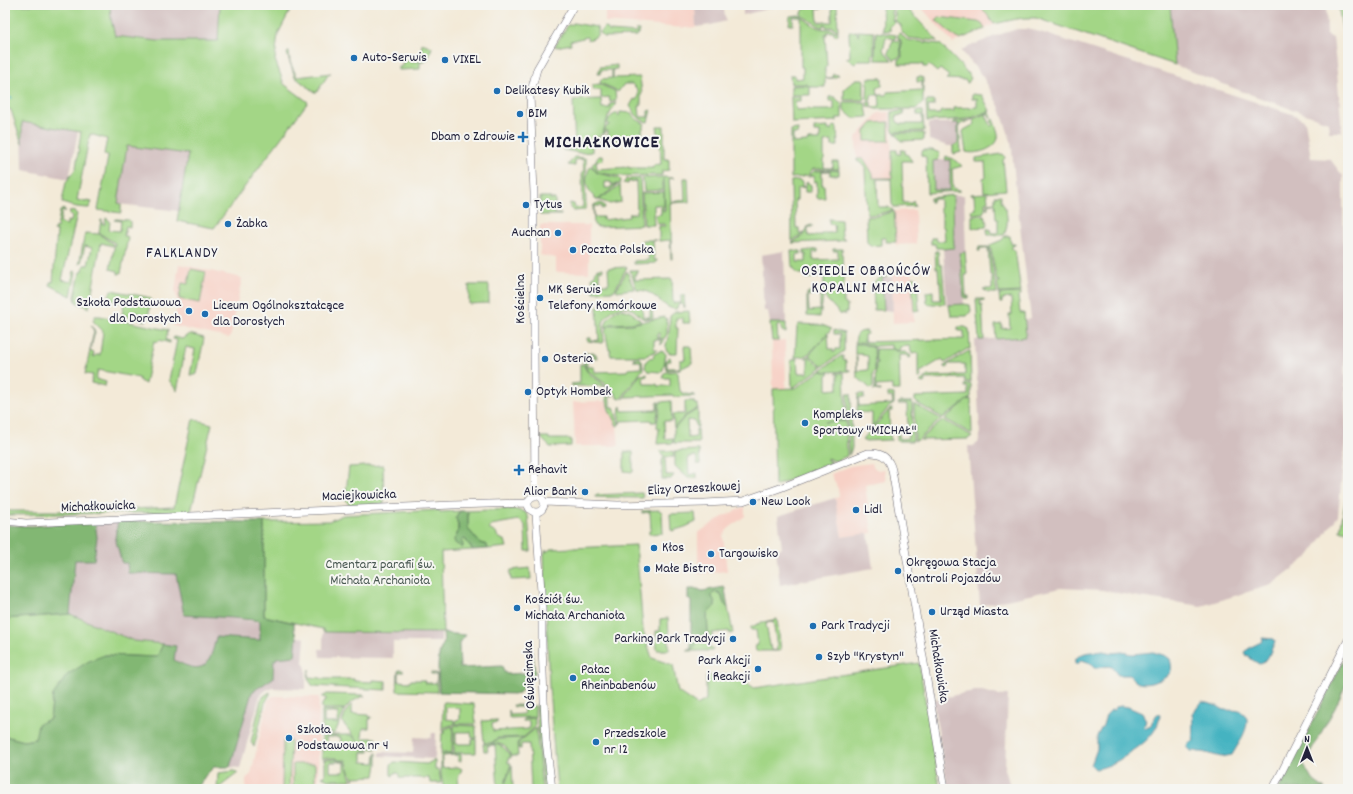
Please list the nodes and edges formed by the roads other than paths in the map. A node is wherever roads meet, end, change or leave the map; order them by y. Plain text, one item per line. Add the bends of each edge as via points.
1 (574, 5) edge
2 (884, 456) joint
3 (535, 496) junction
4 (544, 502) junction
5 (527, 504) junction
6 (536, 513) junction
7 (192, 516) joint
8 (5, 521) edge
9 (1348, 640) edge
10 (552, 789) edge
11 (945, 789) edge
12 (1273, 789) edge

1 - 3 street, Kościelna via 537,69 531,85 529,102 534,193
2 - 4 street, Elizy Orzeszkowej via 868,453 743,501 618,505
2 - 11 street, Michałkowicka via 892,470
3 - 4 street
3 - 5 street via 529,499
4 - 6 street via 543,509
5 - 6 street via 530,510
5 - 7 street, Maciejkowicka
6 - 10 street, Oświęcimska via 542,592 546,741
7 - 8 street, Michałkowicka via 26,523
9 - 12 street

